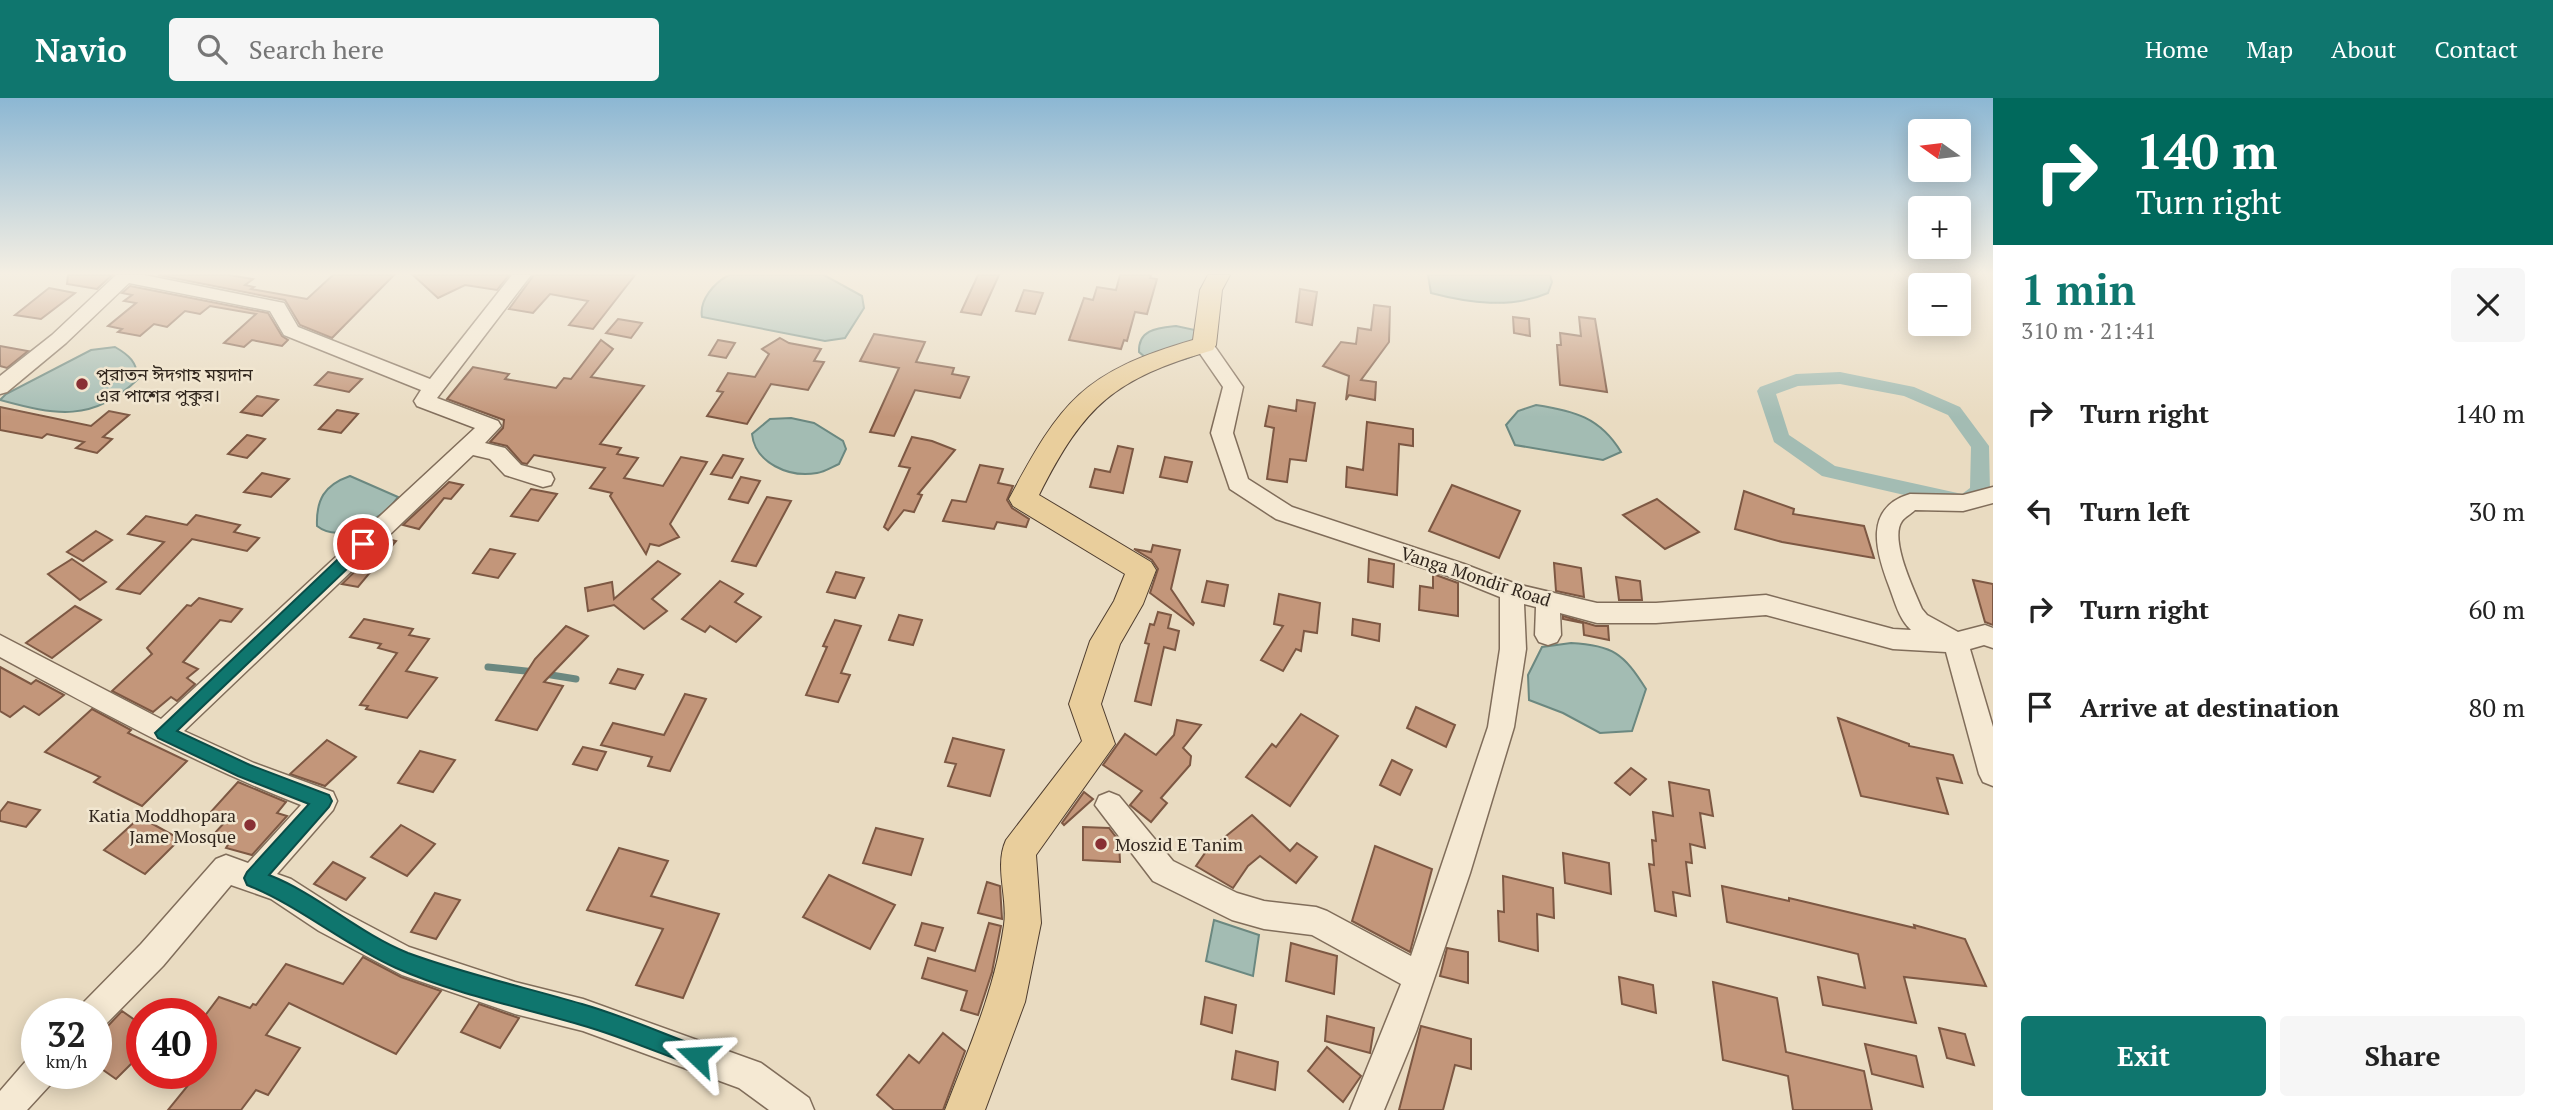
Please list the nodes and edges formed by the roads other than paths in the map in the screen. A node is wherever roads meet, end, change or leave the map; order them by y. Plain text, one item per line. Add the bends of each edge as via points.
1 (77, 322) edge
2 (286, 322) edge
3 (485, 322) edge
4 (1207, 322) edge
5 (1204, 345) junction
6 (0, 387) edge
7 (435, 387) junction
8 (472, 444) junction
9 (543, 479) dead end
10 (1993, 495) edge
11 (1512, 592) junction
12 (1548, 601) junction
13 (1548, 635) dead end
14 (1993, 638) edge
15 (1956, 643) junction
16 (0, 645) edge
17 (164, 733) junction
18 (1993, 774) edge
19 (1109, 805) dead end
20 (254, 878) junction
21 (1419, 977) junction
22 (110, 998) edge
23 (24, 1089) edge
24 (7, 1109) edge
25 (797, 1110) edge
26 (965, 1110) edge
27 (1367, 1110) edge

1 - 6 street
2 - 7 street via 291,331
3 - 7 street
4 - 5 main road
5 - 11 street, Vanga Mondir Road via 1233,387 1222,433 1238,483 1284,513
5 - 26 main road via 1125,371 1087,397 1052,442 1023,499 1142,570 1105,641 1085,704 1099,744 1018,851 1023,923 1006,1002
7 - 8 street via 424,401 490,426
8 - 9 street via 497,453 513,470
8 - 17 street
10 - 15 street via 1963,503 1910,502 1892,517 1887,530 1890,558 1911,613 1918,622
11 - 12 street, Vanga Mondir Road
11 - 21 street via 1513,649 1501,727
12 - 13 street
12 - 15 street, Vanga Mondir Road via 1597,613 1766,605 1893,639
14 - 15 street, Vanga Mondir Road via 1985,635
15 - 18 street
16 - 17 street
17 - 20 street via 323,801
19 - 21 street via 1163,871 1232,906 1316,921
20 - 22 street via 226,869
20 - 25 street via 402,960 515,998 583,1015 749,1075
21 - 27 street
23 - 24 street

